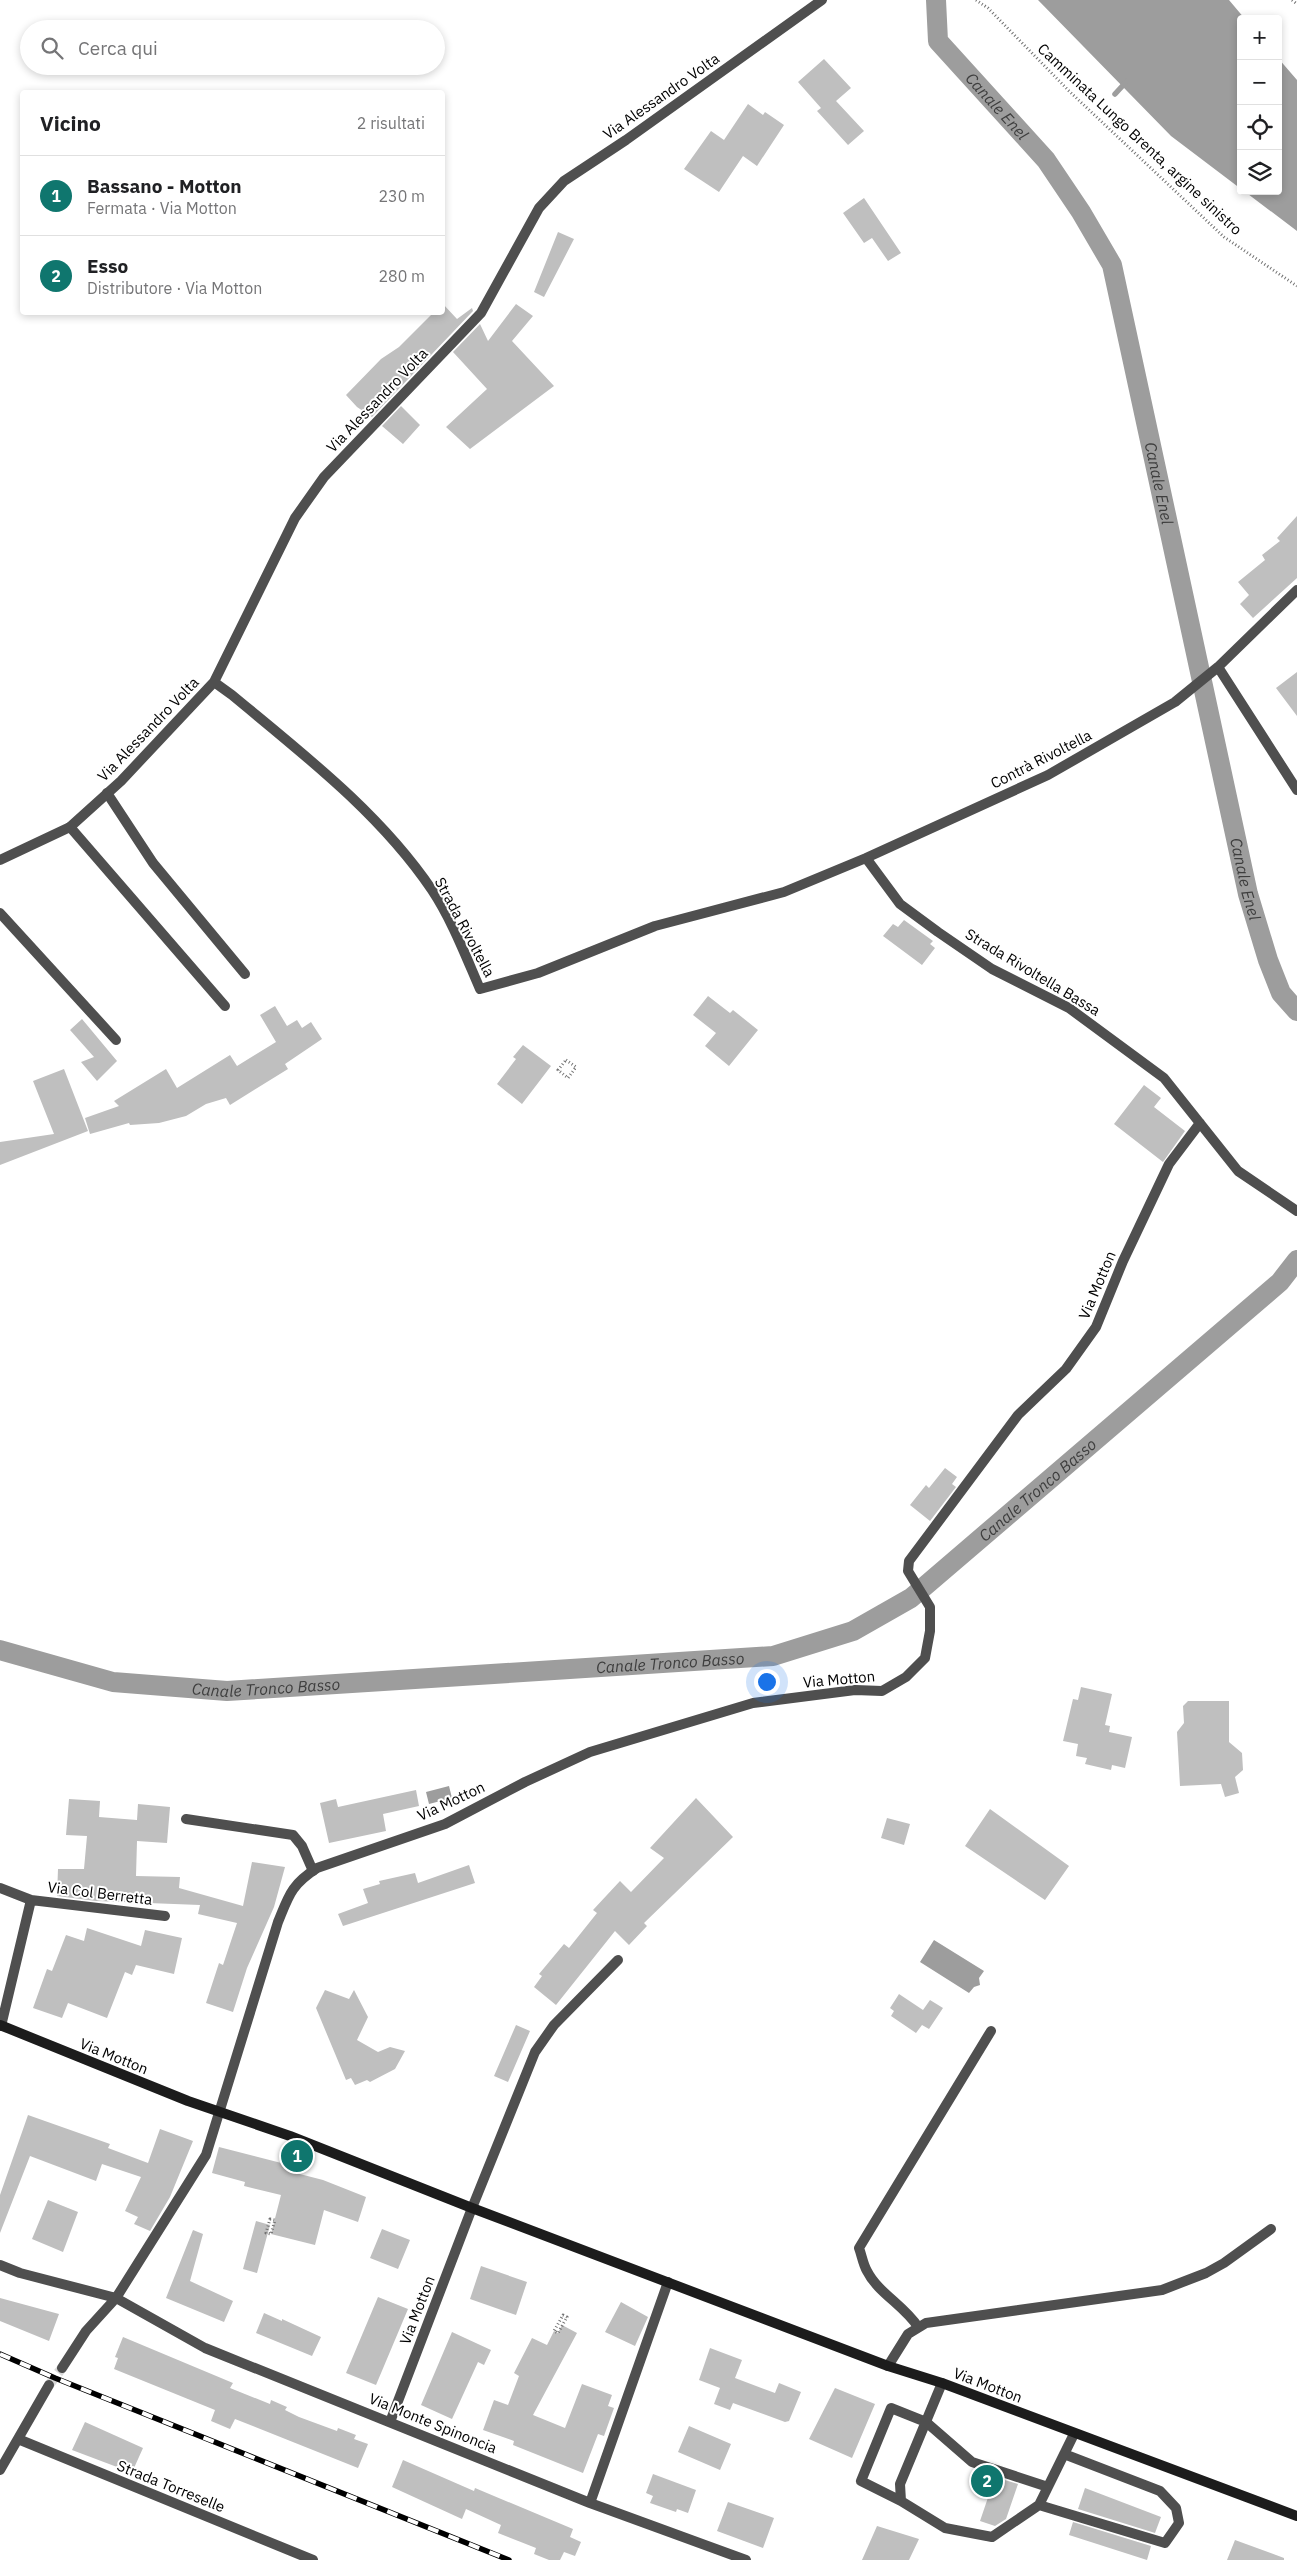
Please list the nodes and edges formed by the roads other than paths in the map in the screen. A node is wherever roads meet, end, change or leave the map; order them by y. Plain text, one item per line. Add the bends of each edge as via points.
1 (822, 0) edge
2 (1297, 590) edge
3 (1218, 667) junction
4 (214, 682) junction
5 (1297, 790) edge
6 (107, 793) junction
7 (70, 827) junction
8 (866, 858) junction
9 (0, 860) edge
10 (0, 913) edge
11 (244, 974) dead end
12 (225, 1006) dead end
13 (116, 1040) dead end
14 (1200, 1123) junction
15 (1297, 1210) edge
16 (186, 1819) dead end
17 (313, 1870) junction
18 (0, 1888) edge
19 (31, 1900) junction
20 (165, 1916) dead end
21 (618, 1960) dead end
22 (1, 2025) edge
23 (991, 2031) dead end
24 (219, 2110) junction
25 (472, 2208) junction
26 (1271, 2229) dead end
27 (0, 2265) edge
28 (668, 2282) junction
29 (116, 2298) junction
30 (918, 2327) junction
31 (888, 2366) junction
32 (62, 2368) tunnel mouth
33 (942, 2383) junction
34 (50, 2385) tunnel mouth
35 (390, 2422) junction
36 (926, 2422) junction
37 (1074, 2434) junction
38 (18, 2439) junction
39 (1064, 2454) junction
40 (0, 2470) edge
41 (1048, 2486) junction
42 (901, 2502) junction
43 (590, 2503) junction
44 (1038, 2506) junction
45 (1297, 2516) edge
46 (313, 2560) edge
47 (746, 2560) edge

1 - 4 street, Via Alessandro Volta via 564,181 539,208 481,313 324,477 295,518
2 - 3 street, Contrà Rivoltella
3 - 5 street
3 - 8 street, Contrà Rivoltella via 1175,702 1048,775
4 - 6 street, Via Alessandro Volta
4 - 8 street, Strada Rivoltella via 318,768 385,830 432,891 480,989 538,973 655,926 784,892
6 - 7 street, Via Alessandro Volta
6 - 11 street via 153,863
7 - 9 street, Via Alessandro Volta
7 - 12 street
8 - 14 street, Strada Rivoltella Bassa via 900,904 992,969 1069,1008 1124,1047 1164,1078
10 - 13 street
14 - 15 street, Strada Rivoltella Bassa via 1238,1171
14 - 17 street, Via Motton via 1170,1164 1123,1261 1096,1327 1066,1369 1018,1415 909,1561 908,1571 930,1607 930,1631 925,1658 906,1677 882,1691 855,1690 753,1703 590,1752 445,1824
16 - 17 street via 293,1835
17 - 24 street, Via Motton via 291,1889 278,1922
18 - 19 street, Via Col Berretta
19 - 20 street, Via Col Berretta
19 - 22 street, Via Col Berretta
21 - 25 street via 554,2025 535,2052
22 - 24 main road, Via Motton via 188,2102
23 - 30 street via 859,2248 868,2272 910,2314
24 - 25 main road, Via Motton
24 - 29 street via 206,2155
25 - 28 main road, Via Motton
25 - 35 street, Via Motton
26 - 30 street via 1218,2266 1162,2290 926,2323
27 - 29 street, Via Monte Spinoncia
28 - 31 main road, Via Motton
28 - 43 street
29 - 32 street via 86,2331
29 - 35 street, Via Monte Spinoncia via 205,2348
30 - 31 street via 908,2334
31 - 33 main road, Via Motton
33 - 36 street
33 - 37 main road, Via Motton
34 - 38 street
35 - 43 street, Via Monte Spinoncia
36 - 41 street via 972,2462
36 - 42 street via 900,2484
36 - 42 street via 891,2408 861,2481
37 - 39 street
37 - 45 main road, Via Motton
38 - 40 street
38 - 46 street, Strada Torreselle
39 - 41 street
39 - 44 street via 1160,2491 1176,2508 1179,2523 1165,2543
41 - 44 street
42 - 44 street via 945,2528 992,2537
43 - 47 street, Via Monte Spinoncia

